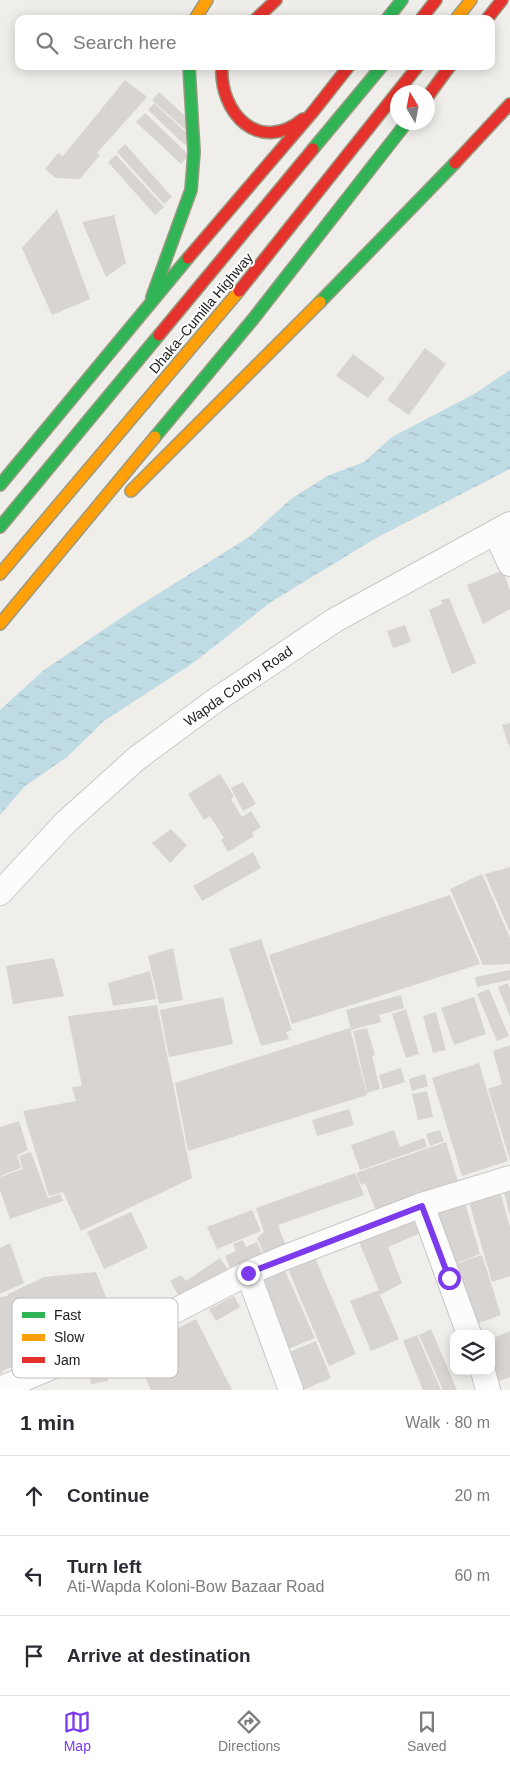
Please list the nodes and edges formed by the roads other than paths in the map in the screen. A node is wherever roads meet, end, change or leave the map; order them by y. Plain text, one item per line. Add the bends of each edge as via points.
1 (207, 0) edge
2 (276, 0) edge
3 (402, 0) edge
4 (436, 0) edge
5 (471, 0) edge
6 (502, 0) edge
7 (198, 15) edge
8 (260, 15) edge
9 (390, 15) edge
10 (424, 15) edge
11 (459, 15) edge
12 (491, 15) edge
13 (189, 70) edge
14 (222, 70) edge
15 (346, 70) edge
16 (379, 70) edge
17 (415, 70) edge
18 (447, 70) edge
19 (435, 86) edge
20 (510, 104) edge
21 (312, 113) junction
22 (401, 130) edge
23 (151, 301) junction
24 (0, 485) edge
25 (122, 500) dead end
26 (107, 513) dead end
27 (0, 527) edge
28 (503, 529) edge
29 (56, 559) junction
30 (510, 564) edge
31 (0, 574) edge
32 (0, 624) edge
33 (0, 893) edge
34 (510, 1178) edge
35 (422, 1206) junction
36 (248, 1273) junction
37 (178, 1309) edge
38 (468, 1330) edge
39 (484, 1375) edge
40 (26, 1378) edge
41 (0, 1389) edge
42 (291, 1390) edge
43 (488, 1390) edge

1 - 7 main road
2 - 8 main road
3 - 9 main road
4 - 10 main road
5 - 11 main road
6 - 12 main road
13 - 23 main road via 194,152 191,190
14 - 21 main road via 221,90 226,102 244,123 267,132 279,132
15 - 21 main road
16 - 27 main road, Dhaka–Cumilla Highway
17 - 31 main road, Dhaka–Cumilla Highway via 248,281
18 - 19 main road
20 - 25 main road via 375,247
21 - 23 main road
22 - 29 main road via 254,318
23 - 24 main road
26 - 29 main road
28 - 30 street
28 - 33 street, Wapda Colony Road via 335,620 216,700 129,765 65,823
29 - 32 main road
34 - 35 street
35 - 36 street
35 - 38 street
36 - 37 street
36 - 42 street
39 - 43 street
40 - 41 street

